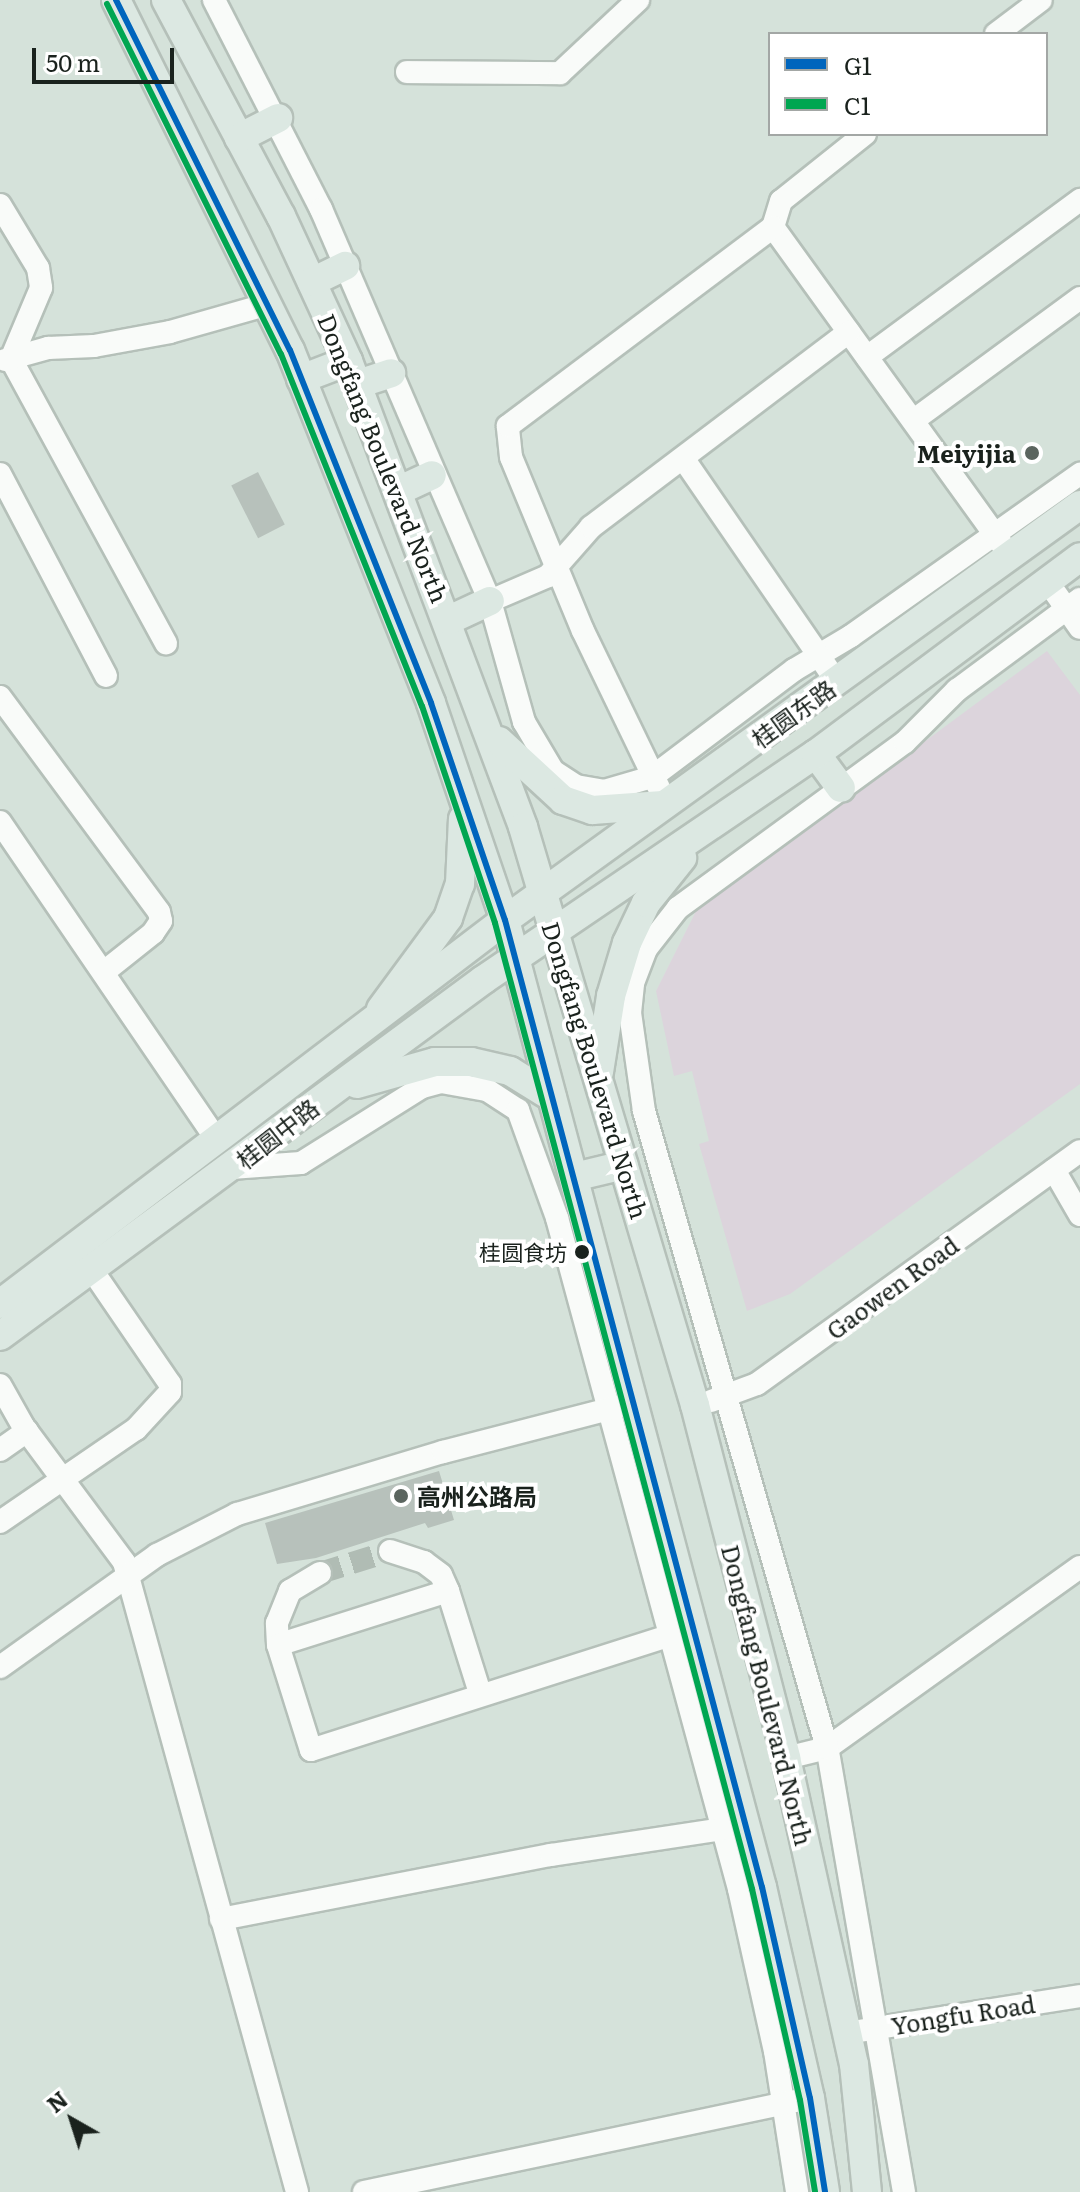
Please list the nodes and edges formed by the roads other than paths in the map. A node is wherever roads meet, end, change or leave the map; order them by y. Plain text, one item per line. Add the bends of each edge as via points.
1 (116, 0) edge
2 (166, 0) edge
3 (214, 0) edge
4 (638, 0) edge
5 (1041, 0) edge
6 (999, 32) edge
7 (407, 72) dead end
8 (278, 118) junction
9 (862, 136) edge
10 (239, 138) junction
11 (1080, 200) edge
12 (0, 205) edge
13 (773, 227) junction
14 (345, 266) junction
15 (312, 282) junction
16 (1080, 298) edge
17 (269, 304) junction
18 (849, 332) junction
19 (867, 357) junction
20 (6, 360) edge
21 (353, 373) junction
22 (391, 373) junction
23 (301, 379) junction
24 (914, 420) junction
25 (683, 458) junction
26 (0, 474) edge
27 (1080, 474) edge
28 (432, 475) junction
29 (400, 490) junction
30 (1080, 505) edge
31 (1002, 544) junction
32 (1080, 557) edge
33 (558, 568) junction
34 (1047, 581) junction
35 (490, 601) junction
36 (1073, 604) edge
37 (449, 620) junction
38 (1080, 628) edge
39 (166, 643) dead end
40 (820, 653) junction
41 (106, 676) dead end
42 (837, 682) junction
43 (0, 697) edge
44 (490, 730) junction
45 (816, 754) junction
46 (652, 777) junction
47 (841, 788) junction
48 (462, 794) junction
49 (668, 804) junction
50 (0, 822) edge
51 (707, 830) junction
52 (544, 895) junction
53 (505, 920) junction
54 (555, 932) junction
55 (516, 957) junction
56 (104, 972) junction
57 (370, 1026) junction
58 (598, 1077) junction
59 (326, 1095) junction
60 (552, 1097) junction
61 (217, 1140) junction
62 (1080, 1151) edge
63 (624, 1165) junction
64 (231, 1168) junction
65 (1054, 1170) junction
66 (574, 1177) junction
67 (1080, 1215) edge
68 (92, 1270) junction
69 (1, 1326) edge
70 (0, 1385) edge
71 (724, 1398) junction
72 (637, 1400) junction
73 (695, 1405) junction
74 (607, 1412) junction
75 (27, 1431) junction
76 (0, 1450) edge
77 (64, 1479) junction
78 (0, 1522) edge
79 (390, 1551) tunnel mouth
80 (1080, 1567) edge
81 (320, 1573) tunnel mouth
82 (128, 1578) junction
83 (448, 1591) junction
84 (683, 1631) junction
85 (278, 1645) junction
86 (0, 1667) edge
87 (480, 1693) junction
88 (827, 1748) junction
89 (786, 1758) junction
90 (734, 1827) junction
91 (221, 1919) junction
92 (1080, 1996) edge
93 (879, 2027) junction
94 (847, 2033) junction
95 (797, 2101) junction
96 (297, 2192) edge
97 (364, 2192) edge
98 (797, 2192) edge
99 (823, 2192) edge
100 (867, 2192) edge
101 (904, 2192) edge

1 - 17 main road, Dongfang Boulevard North
2 - 10 main road, Dongfang Boulevard North
3 - 8 street
4 - 7 street via 560,73
5 - 6 street
8 - 10 main road
8 - 14 street
9 - 13 street via 781,201
10 - 15 main road, Dongfang Boulevard North
11 - 19 street
12 - 20 street via 38,268 41,288
13 - 18 street
13 - 33 street via 508,426 511,457
14 - 15 main road
14 - 22 street
15 - 21 main road, Dongfang Boulevard North
16 - 24 street
17 - 20 street via 170,332 48,348
17 - 23 main road, Dongfang Boulevard North
18 - 19 street
18 - 25 street
19 - 24 street
20 - 39 street
21 - 22 main road
21 - 23 main road
21 - 29 main road, Dongfang Boulevard North
22 - 28 street
23 - 48 main road, Dongfang Boulevard North
24 - 31 street
25 - 33 street via 591,527
25 - 40 street
26 - 41 street
27 - 31 street
28 - 29 main road
28 - 35 street
29 - 37 main road, Dongfang Boulevard North
30 - 31 main road, 桂圆东路
31 - 40 street
31 - 42 main road, 桂圆东路
32 - 34 main road, 桂圆东路
33 - 35 street
33 - 46 street via 609,692
34 - 36 street
34 - 45 main road, 桂圆东路
35 - 37 main road
35 - 46 street via 524,722 553,771 576,786 604,791
36 - 38 street
36 - 47 street via 957,690 905,742
37 - 44 main road, Dongfang Boulevard North
40 - 42 street
40 - 46 street
42 - 49 main road, 桂圆东路
43 - 56 street via 159,912 161,921 153,933
44 - 49 main road via 514,761 563,800 592,810
44 - 52 main road, Dongfang Boulevard North
45 - 47 main road
45 - 51 main road, 桂圆东路
46 - 49 street
47 - 71 street via 678,908 646,949 633,983 633,1054 644,1111
48 - 53 main road, Dongfang Boulevard North
48 - 57 main road via 460,884 448,918 403,973
49 - 52 main road, 桂圆东路
50 - 56 street
51 - 54 main road, 桂圆东路
51 - 58 main road via 646,903 627,943 611,996
52 - 53 main road, 桂圆东路
52 - 54 main road, Dongfang Boulevard North
53 - 55 main road, Dongfang Boulevard North
53 - 57 main road, 桂圆中路
54 - 55 main road, 桂圆中路
54 - 58 main road, Dongfang Boulevard North
55 - 59 main road, 桂圆中路
55 - 60 main road, Dongfang Boulevard North
56 - 61 street
57 - 61 main road, 桂圆中路
58 - 63 main road, Dongfang Boulevard North
59 - 60 main road via 435,1062 471,1062 510,1071
59 - 64 main road, 桂圆中路
60 - 66 main road, Dongfang Boulevard North
61 - 69 main road, 桂圆中路
62 - 65 street, Gaowen Road
63 - 66 main road
63 - 73 main road, Dongfang Boulevard North
64 - 68 main road, 桂圆中路
64 - 74 street via 301,1163 422,1087 441,1082 501,1096 527,1129 557,1218
65 - 67 street
65 - 71 street, Gaowen Road via 757,1384
66 - 72 main road, Dongfang Boulevard North
68 - 69 main road, 桂圆中路
68 - 77 street via 170,1384 170,1392 157,1411
70 - 75 street
71 - 73 street, Gaowen Road
71 - 88 street
72 - 74 street
72 - 84 main road, Dongfang Boulevard North
73 - 89 main road, Dongfang Boulevard North
74 - 82 street via 443,1452 237,1514 193,1533
74 - 84 street
75 - 76 street
75 - 77 street
77 - 78 street
77 - 82 street via 118,1551
79 - 83 street via 424,1562 441,1575
80 - 88 street
81 - 85 street via 290,1591 277,1623
82 - 86 street
82 - 91 street
83 - 85 street
83 - 87 street
84 - 87 street
84 - 90 main road, Dongfang Boulevard North
85 - 87 street via 311,1750
88 - 89 street
88 - 93 street
89 - 94 main road, Dongfang Boulevard North
90 - 91 street via 551,1855
90 - 95 main road, Dongfang Boulevard North
91 - 96 street
92 - 93 street, Yongfu Road
93 - 94 street, Yongfu Road
93 - 101 street
94 - 100 main road, Dongfang Boulevard North
95 - 97 street
95 - 98 street
95 - 99 main road, Dongfang Boulevard North

